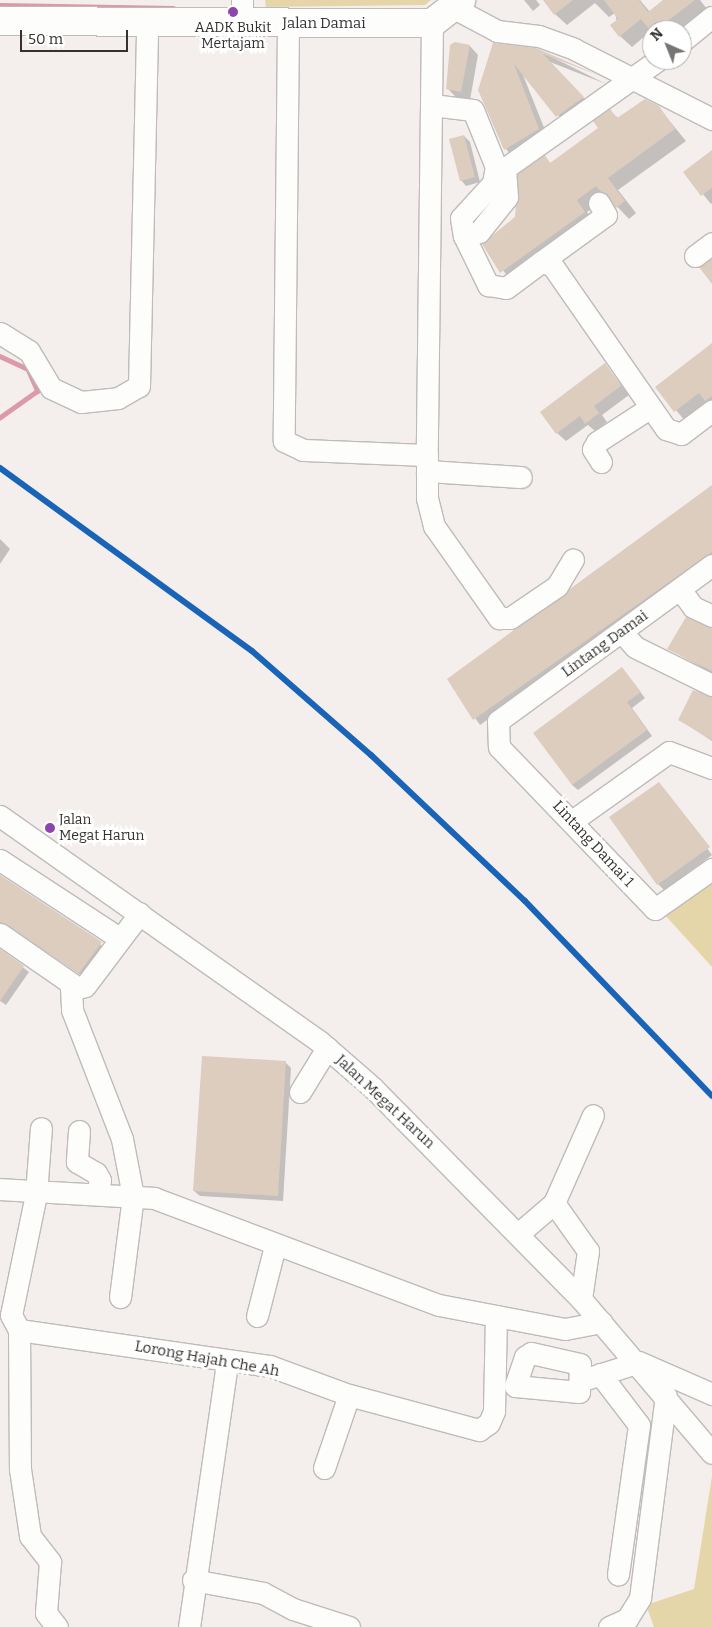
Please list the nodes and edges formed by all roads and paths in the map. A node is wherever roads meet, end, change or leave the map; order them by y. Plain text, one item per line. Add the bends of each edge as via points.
1 (449, 10) edge
2 (242, 12) edge
3 (712, 17) edge
4 (0, 21) edge
5 (147, 23) junction
6 (288, 25) junction
7 (692, 33) edge
8 (645, 70) edge
9 (634, 78) junction
10 (432, 105) junction
11 (712, 119) edge
12 (501, 171) junction
13 (599, 203) dead end
14 (712, 244) edge
15 (695, 256) dead end
16 (541, 262) junction
17 (0, 333) edge
18 (651, 407) junction
19 (712, 411) edge
20 (602, 462) dead end
21 (427, 463) junction
22 (521, 477) dead end
23 (573, 559) dead end
24 (712, 565) edge
25 (680, 588) junction
26 (712, 616) edge
27 (622, 632) junction
28 (712, 685) edge
29 (498, 722) joint
30 (712, 768) edge
31 (0, 816) edge
32 (572, 821) junction
33 (0, 860) edge
34 (712, 869) edge
35 (140, 913) junction
36 (0, 934) edge
37 (119, 938) junction
38 (71, 988) junction
39 (327, 1048) junction
40 (300, 1092) dead end
41 (592, 1115) dead end
42 (41, 1128) dead end
43 (79, 1131) dead end
44 (0, 1189) edge
45 (36, 1194) junction
46 (97, 1194) junction
47 (133, 1196) junction
48 (554, 1203) junction
49 (518, 1234) junction
50 (275, 1246) junction
51 (120, 1297) dead end
52 (581, 1299) junction
53 (257, 1316) dead end
54 (496, 1316) junction
55 (10, 1319) edge
56 (601, 1322) junction
57 (639, 1362) junction
58 (228, 1363) junction
59 (600, 1374) junction
60 (580, 1381) dead end
61 (712, 1394) edge
62 (349, 1395) junction
63 (666, 1396) junction
64 (712, 1453) edge
65 (324, 1468) dead end
66 (618, 1575) dead end
67 (193, 1580) junction
68 (57, 1627) edge
69 (189, 1627) edge
70 (349, 1627) edge
71 (609, 1627) edge

1 - 6 main road, Jalan Damai
1 - 9 street via 497,32 538,36
1 - 10 street
2 - 5 main road, Jalan Damai
2 - 6 main road, Jalan Damai
3 - 7 street
4 - 5 main road, Jalan Damai
5 - 17 street via 139,386 118,398 81,402 51,388 29,350
6 - 21 street via 284,441 303,450
8 - 9 street
9 - 11 street
9 - 12 street
10 - 12 street via 473,110
10 - 21 street
12 - 16 street via 461,218 464,236 488,285 497,290 506,288
13 - 16 street via 606,215
14 - 15 street
16 - 18 street via 552,265
18 - 19 street via 666,429 681,434
18 - 20 street via 598,442 593,449
21 - 22 street
21 - 23 street via 427,498 434,526 499,618 510,618 557,586
24 - 25 street, Lintang Damai
25 - 26 street via 693,608
25 - 27 street, Lintang Damai
27 - 28 street via 635,647
27 - 29 street, Lintang Damai
29 - 32 street, Lintang Damai 1 via 499,747
30 - 32 street via 669,752
31 - 35 street, Jalan Megat Harun
32 - 34 street, Lintang Damai 1 via 655,909
33 - 37 street
35 - 37 street
35 - 39 street, Jalan Megat Harun
36 - 38 street
37 - 38 street via 85,986
38 - 47 street via 72,1010 122,1139
39 - 40 street
39 - 49 street, Jalan Megat Harun
41 - 48 street
42 - 45 street
43 - 46 street via 77,1162 96,1173 100,1180
44 - 45 street
45 - 46 street
45 - 55 street
46 - 47 street
47 - 50 street via 154,1198
47 - 51 street
48 - 49 street
48 - 52 street via 588,1251
49 - 52 street, Jalan Megat Harun
50 - 53 street
50 - 54 street via 439,1305
52 - 56 street, Jalan Megat Harun
54 - 56 street via 565,1329
54 - 62 street, Lorong Hajah Che Ah via 494,1411 489,1423 479,1430
55 - 58 street, Lorong Hajah Che Ah
55 - 68 street via 20,1469 30,1536 50,1562 46,1613
56 - 57 street, Jalan Megat Harun
57 - 59 street
57 - 61 street
57 - 63 street, Jalan Megat Harun
58 - 62 street, Lorong Hajah Che Ah via 270,1366
58 - 67 street
59 - 60 street
59 - 66 street via 640,1425
62 - 65 street
63 - 64 street, Jalan Megat Harun
63 - 71 street via 640,1598 627,1619
67 - 69 street
67 - 70 street via 263,1593 293,1609

